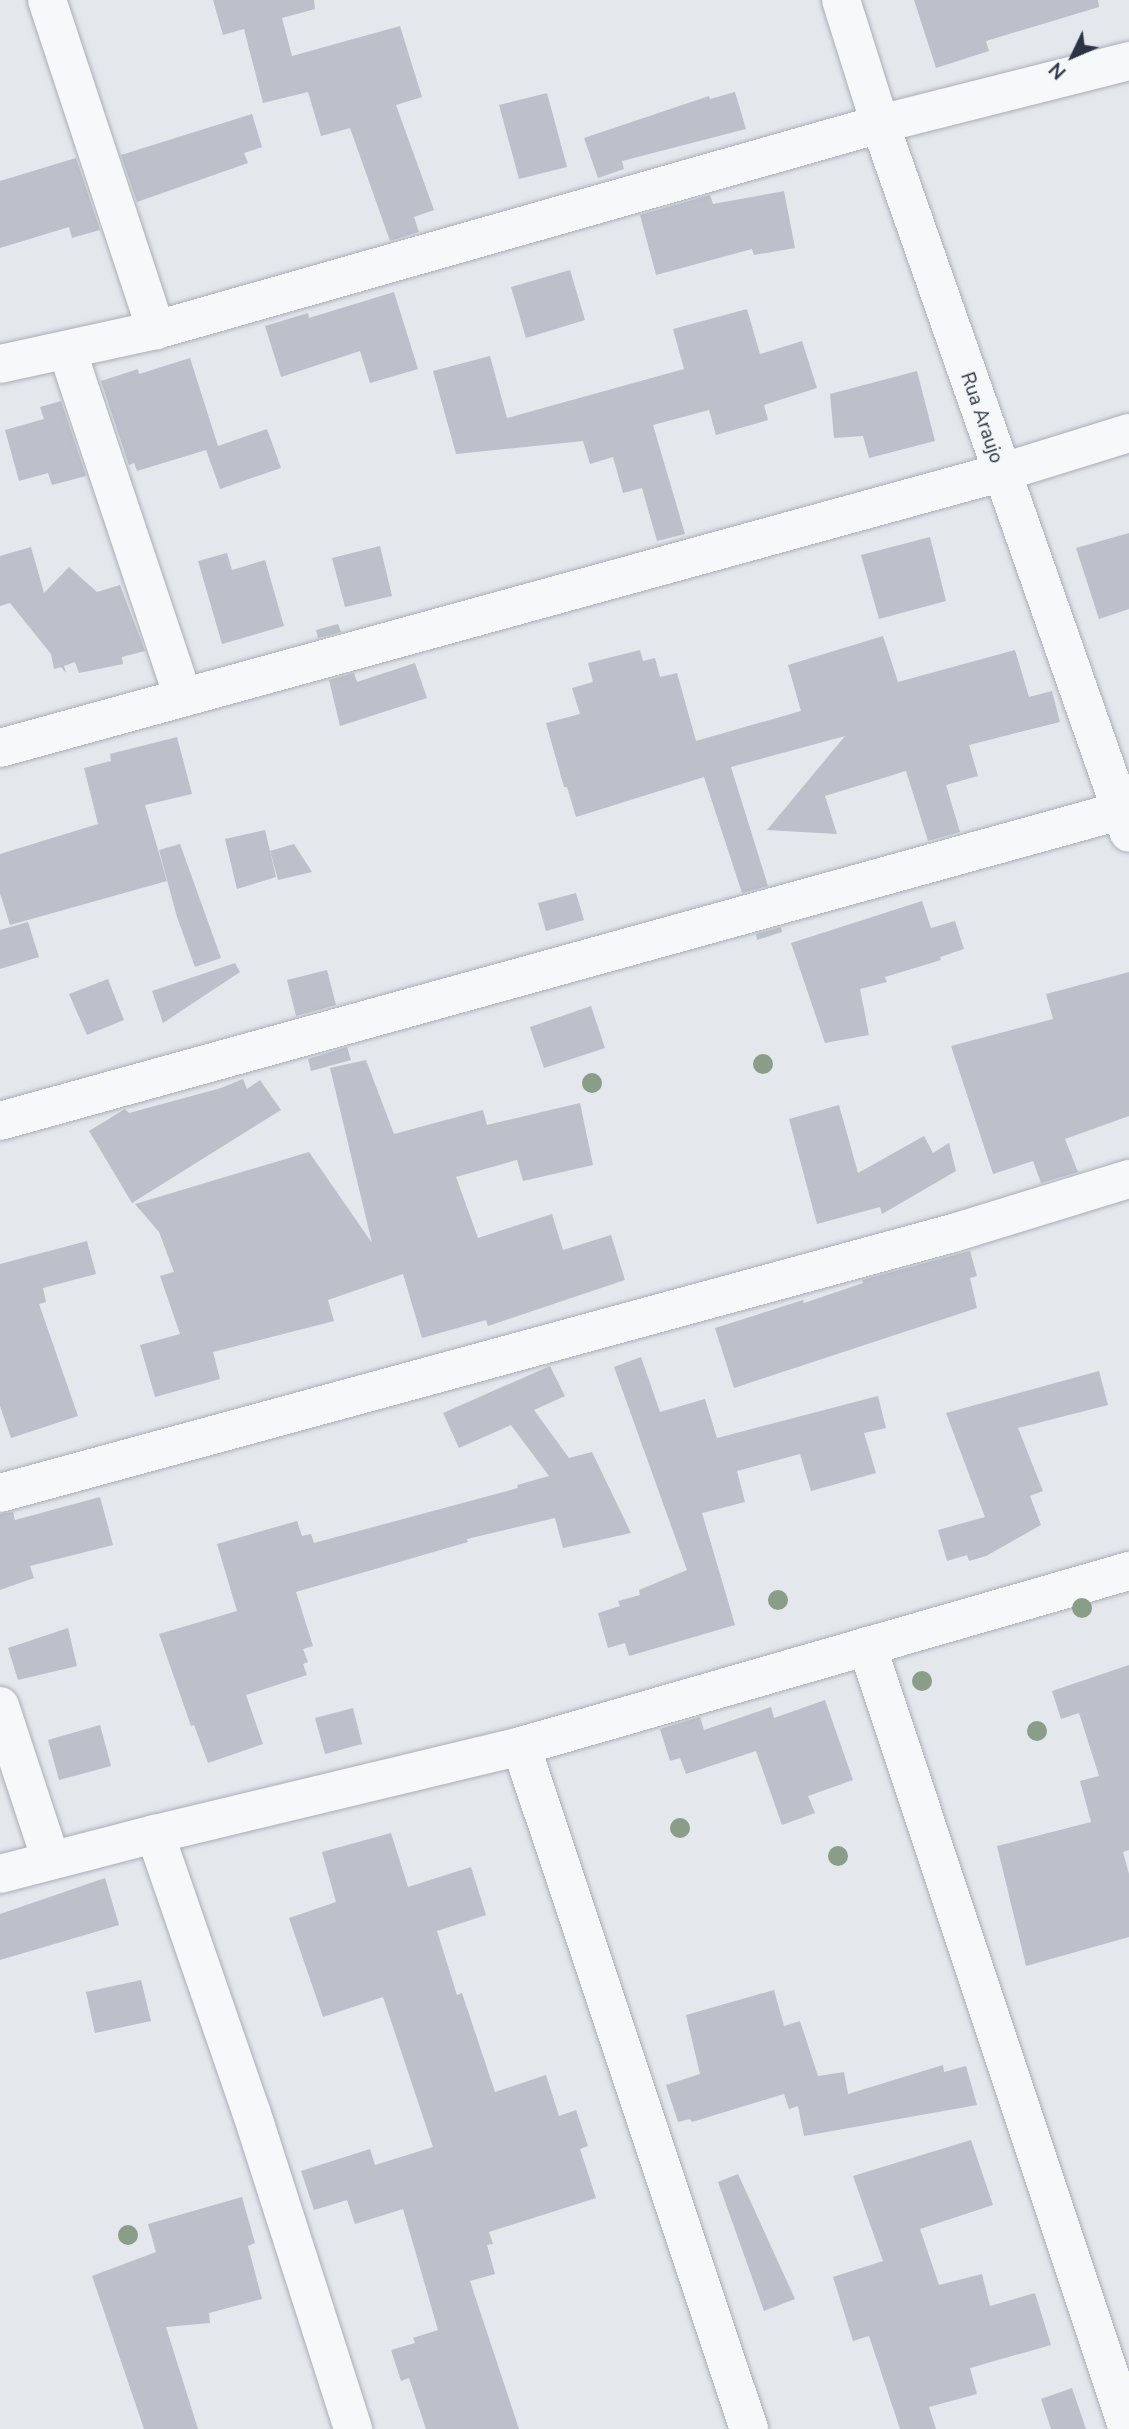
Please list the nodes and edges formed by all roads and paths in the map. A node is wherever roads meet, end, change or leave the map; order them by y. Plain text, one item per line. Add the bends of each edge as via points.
1 (47, 0) edge
2 (841, 0) edge
3 (1129, 61) edge
4 (880, 124) junction
5 (156, 330) junction
6 (67, 350) junction
7 (0, 365) edge
8 (1129, 433) edge
9 (1000, 473) junction
10 (183, 696) junction
11 (1114, 736) edge
12 (0, 748) edge
13 (1126, 822) edge
14 (0, 1121) edge
15 (1129, 1179) edge
16 (0, 1493) edge
17 (1129, 1571) edge
18 (867, 1646) junction
19 (0, 1706) edge
20 (521, 1746) junction
21 (155, 1834) junction
22 (51, 1860) junction
23 (0, 1874) edge
24 (354, 2429) edge
25 (748, 2429) edge
26 (1128, 2429) edge

1 - 5 street
2 - 4 street, Rua Araujo
3 - 4 street
4 - 5 street
4 - 9 street, Rua Araujo
5 - 6 street
6 - 7 street
6 - 10 street
8 - 9 street
9 - 10 street
9 - 11 street, Rua Araujo
10 - 12 street
11 - 13 street, Rua Araujo
13 - 14 street
15 - 16 street via 876,1255
17 - 18 street
18 - 20 street
18 - 26 street
19 - 22 street
20 - 21 street
20 - 25 street
21 - 22 street
21 - 24 street
22 - 23 street

